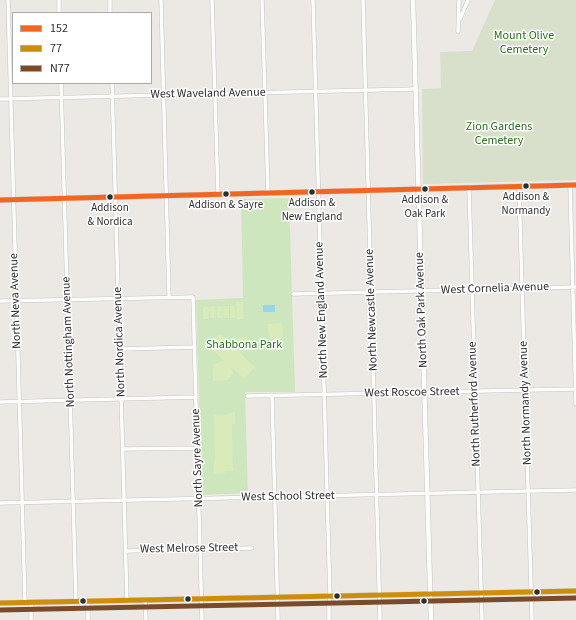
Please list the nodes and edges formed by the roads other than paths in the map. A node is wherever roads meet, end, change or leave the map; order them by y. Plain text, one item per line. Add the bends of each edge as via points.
1 (8, 0) edge
2 (59, 0) edge
3 (110, 0) edge
4 (161, 0) edge
5 (212, 0) edge
6 (262, 0) edge
7 (313, 0) edge
8 (363, 0) edge
9 (413, 0) edge
10 (459, 0) edge
11 (468, 0) edge
12 (59, 12) edge
13 (110, 12) edge
14 (459, 21) junction
15 (458, 32) dead end
16 (61, 84) edge
17 (112, 84) edge
18 (416, 89) junction
19 (365, 90) junction
20 (315, 91) junction
21 (265, 93) junction
22 (215, 94) junction
23 (164, 95) junction
24 (112, 96) junction
25 (62, 98) junction
26 (0, 99) edge
27 (10, 99) junction
28 (570, 185) junction
29 (576, 185) edge
30 (519, 186) junction
31 (469, 188) junction
32 (418, 189) junction
33 (368, 191) junction
34 (318, 192) junction
35 (268, 193) junction
36 (218, 194) junction
37 (167, 196) junction
38 (116, 197) junction
39 (65, 199) junction
40 (0, 200) edge
41 (13, 200) junction
42 (574, 287) edge
43 (522, 288) junction
44 (472, 290) junction
45 (421, 291) junction
46 (371, 292) junction
47 (321, 293) junction
48 (294, 294) dead end
49 (169, 297) junction
50 (118, 298) junction
51 (68, 300) junction
52 (0, 301) edge
53 (16, 301) junction
54 (195, 347) junction
55 (120, 349) junction
56 (576, 389) edge
57 (525, 390) junction
58 (475, 391) junction
59 (424, 392) junction
60 (374, 393) junction
61 (324, 394) junction
62 (272, 395) junction
63 (247, 396) dead end
64 (196, 397) junction
65 (121, 399) junction
66 (70, 400) junction
67 (0, 402) edge
68 (19, 402) junction
69 (576, 404) edge
70 (198, 448) junction
71 (123, 449) junction
72 (576, 490) edge
73 (528, 491) junction
74 (478, 492) junction
75 (427, 494) junction
76 (377, 495) junction
77 (327, 496) junction
78 (275, 497) junction
79 (199, 499) junction
80 (124, 500) junction
81 (73, 501) junction
82 (22, 502) junction
83 (0, 503) edge
84 (252, 548) dead end
85 (200, 549) junction
86 (126, 551) junction
87 (531, 592) junction
88 (576, 592) edge
89 (481, 593) junction
90 (430, 595) junction
91 (330, 596) junction
92 (380, 596) junction
93 (277, 598) junction
94 (202, 599) junction
95 (127, 600) junction
96 (145, 600) junction
97 (88, 601) junction
98 (31, 602) junction
99 (76, 602) junction
100 (0, 603) edge
101 (25, 603) junction
102 (31, 620) edge
103 (88, 620) edge
104 (146, 620) edge
105 (202, 620) edge
106 (278, 620) edge
107 (329, 620) edge
108 (380, 620) edge
109 (431, 620) edge
110 (482, 620) edge
111 (532, 620) edge

1 - 27 street, North Neva Avenue
2 - 12 street
3 - 13 street
4 - 23 street
5 - 22 street
6 - 21 street
7 - 20 street, North New England Avenue
8 - 19 street, North Newcastle Avenue
9 - 18 street, North Oak Park Avenue
10 - 14 street
11 - 14 street
14 - 15 street
16 - 25 street, North Nottingham Avenue
17 - 24 street, North Nordica Avenue
18 - 19 street, West Waveland Avenue
18 - 32 street, North Oak Park Avenue
19 - 20 street, West Waveland Avenue
19 - 33 street, North Newcastle Avenue
20 - 21 street, West Waveland Avenue
20 - 34 street, North New England Avenue
21 - 22 street, West Waveland Avenue
21 - 35 street
22 - 23 street, West Waveland Avenue
22 - 36 street
23 - 24 street, West Waveland Avenue
23 - 37 street
24 - 25 street, West Waveland Avenue
24 - 38 street, North Nordica Avenue
25 - 27 street, West Waveland Avenue
25 - 39 street, North Nottingham Avenue
26 - 27 street, West Waveland Avenue
27 - 41 street, North Neva Avenue
28 - 29 street
28 - 30 street
28 - 42 street
30 - 31 street
30 - 43 street, North Normandy Avenue
31 - 32 street
31 - 44 street, North Rutherford Avenue
32 - 33 street
32 - 45 street, North Oak Park Avenue
33 - 34 street
33 - 46 street, North Newcastle Avenue
34 - 35 street
34 - 47 street, North New England Avenue
35 - 36 street
36 - 37 street
37 - 38 street
37 - 49 street
38 - 39 street
38 - 50 street, North Nordica Avenue
39 - 41 street
39 - 51 street, North Nottingham Avenue
40 - 41 street
41 - 53 street, North Neva Avenue
42 - 43 street, West Cornelia Avenue
42 - 56 street
43 - 44 street, West Cornelia Avenue
43 - 57 street, North Normandy Avenue
44 - 45 street, West Cornelia Avenue
44 - 58 street, North Rutherford Avenue
45 - 46 street, West Cornelia Avenue
45 - 59 street, North Oak Park Avenue
46 - 47 street, West Cornelia Avenue
46 - 60 street, North Newcastle Avenue
47 - 48 street, West Cornelia Avenue
47 - 61 street, North New England Avenue
49 - 50 street
49 - 54 street, North Sayre Avenue via 193,297
50 - 51 street
50 - 55 street, North Nordica Avenue
51 - 53 street
51 - 66 street, North Nottingham Avenue
52 - 53 street
53 - 68 street, North Neva Avenue
54 - 55 street
54 - 64 street, North Sayre Avenue
55 - 65 street, North Nordica Avenue
56 - 57 street, West Roscoe Street
56 - 69 street
57 - 58 street, West Roscoe Street
57 - 73 street, North Normandy Avenue
58 - 59 street, West Roscoe Street
58 - 74 street, North Rutherford Avenue
59 - 60 street, West Roscoe Street
59 - 75 street, North Oak Park Avenue
60 - 61 street, West Roscoe Street
60 - 76 street, North Newcastle Avenue
61 - 62 street, West Roscoe Street
61 - 77 street, North New England Avenue
62 - 63 street, West Roscoe Street
62 - 78 street
64 - 65 street
64 - 70 street, North Sayre Avenue
65 - 66 street
65 - 71 street, North Nordica Avenue
66 - 68 street
66 - 81 street, North Nottingham Avenue
67 - 68 street
68 - 82 street, North Neva Avenue
70 - 71 street
70 - 79 street, North Sayre Avenue
71 - 80 street, North Nordica Avenue
72 - 73 street, West School Street
73 - 74 street, West School Street
73 - 87 street, North Normandy Avenue
74 - 75 street, West School Street
74 - 89 street, North Rutherford Avenue
75 - 76 street, West School Street
75 - 90 street, North Oak Park Avenue
76 - 77 street, West School Street
76 - 92 street, North Newcastle Avenue
77 - 78 street, West School Street
77 - 91 street, North New England Avenue
78 - 79 street, West School Street
78 - 93 street
79 - 80 street, West School Street
79 - 85 street, North Sayre Avenue
80 - 81 street, West School Street
80 - 86 street, North Nordica Avenue
81 - 82 street, West School Street
81 - 99 street, North Nottingham Avenue
82 - 83 street, West School Street
82 - 101 street, North Neva Avenue
84 - 85 street, West Melrose Street
85 - 86 street, West Melrose Street
85 - 94 street, North Sayre Avenue
86 - 95 street, North Nordica Avenue
87 - 88 street
87 - 89 street
87 - 111 street, North Normandy Avenue
89 - 90 street
89 - 110 street, North Rutherford Avenue
90 - 92 street
90 - 109 street, North Oak Park Avenue
91 - 92 street
91 - 93 street
91 - 107 street, North New England Avenue
92 - 108 street, North Newcastle Avenue
93 - 94 street
93 - 106 street
94 - 96 street
94 - 105 street, North Sayre Avenue
95 - 96 street
95 - 97 street
96 - 104 street
97 - 99 street
97 - 103 street
98 - 99 street
98 - 101 street
98 - 102 street
100 - 101 street

